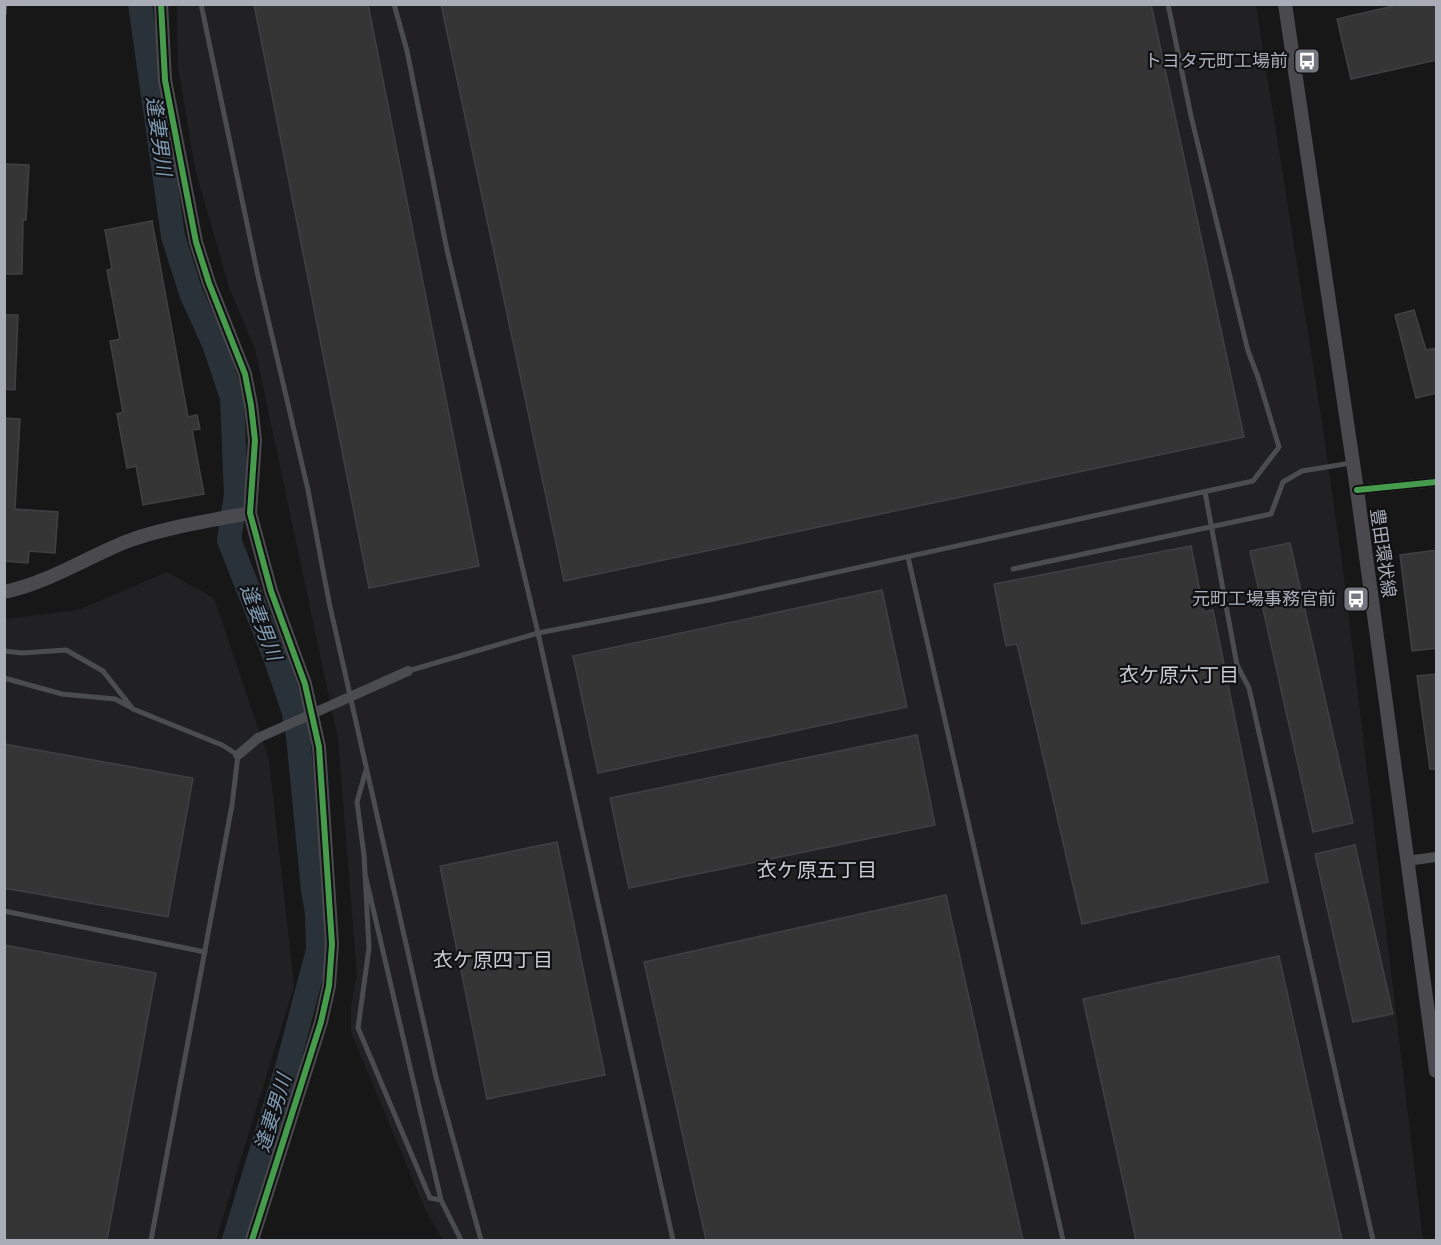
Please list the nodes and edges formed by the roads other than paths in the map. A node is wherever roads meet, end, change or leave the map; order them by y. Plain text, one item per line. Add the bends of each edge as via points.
1 (5, 4) edge
2 (161, 4) edge
3 (201, 4) edge
4 (394, 4) edge
5 (1168, 4) edge
6 (1286, 4) edge
7 (4, 14) edge
8 (1353, 462) junction
9 (1437, 482) edge
10 (1357, 490) junction
11 (1205, 492) junction
12 (245, 514) junction
13 (1210, 529) junction
14 (909, 557) junction
15 (1013, 569) dead end
16 (4, 592) edge
17 (538, 633) junction
18 (4, 651) edge
19 (408, 671) joint
20 (4, 678) edge
21 (133, 709) junction
22 (238, 755) junction
23 (367, 769) junction
24 (1437, 857) edge
25 (1407, 861) junction
26 (365, 874) junction
27 (4, 910) edge
28 (205, 952) junction
29 (1437, 1071) edge
30 (441, 1200) junction
31 (151, 1240) edge
32 (252, 1240) edge
33 (461, 1240) edge
34 (482, 1240) edge
35 (673, 1240) edge
36 (1063, 1240) edge
37 (1373, 1240) edge

1 - 7 lane
2 - 12 street via 165,80 195,233 209,283 245,374 251,405 255,440
3 - 23 lane
4 - 17 lane via 447,250
5 - 11 lane via 1245,340 1279,447 1253,481
6 - 8 street, 豊田環状線
8 - 10 street, 豊田環状線
8 - 13 lane via 1302,471 1283,482 1271,514
9 - 10 street
10 - 25 street, 豊田環状線
11 - 13 lane
11 - 14 lane
12 - 16 street via 129,541 24,588
12 - 32 street via 314,717 332,944 321,1022
13 - 15 lane
13 - 37 lane via 1236,664 1249,688
14 - 17 lane
14 - 36 lane
17 - 19 lane
17 - 35 lane
18 - 21 lane via 66,650 103,671
19 - 22 street, bridge via 258,738
20 - 21 lane via 62,694 115,699
21 - 22 lane via 222,744
22 - 28 lane
23 - 26 lane via 357,802
23 - 34 lane via 436,1077
24 - 25 street
25 - 29 street, 豊田環状線
26 - 30 lane
26 - 30 lane via 369,948 358,1028 430,1198
27 - 28 lane
28 - 31 lane
30 - 33 lane

